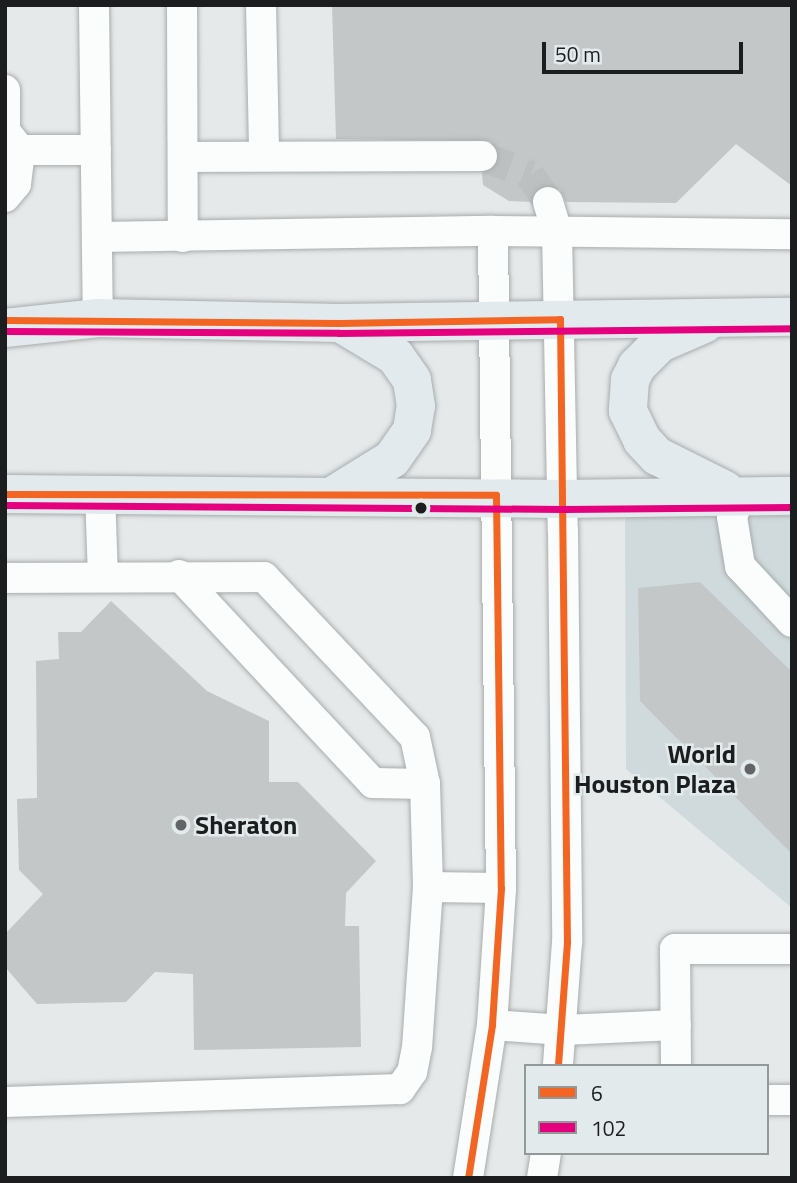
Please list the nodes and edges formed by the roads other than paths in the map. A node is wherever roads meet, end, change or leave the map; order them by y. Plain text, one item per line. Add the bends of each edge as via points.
1 (94, 5) edge
2 (182, 5) edge
3 (261, 5) edge
4 (5, 90) edge
5 (10, 138) edge
6 (96, 150) junction
7 (264, 154) junction
8 (482, 156) tunnel mouth
9 (184, 157) junction
10 (5, 197) edge
11 (548, 202) tunnel mouth
12 (493, 231) junction
13 (558, 231) junction
14 (792, 234) edge
15 (97, 237) junction
16 (183, 237) junction
17 (727, 317) junction
18 (792, 317) edge
19 (98, 318) junction
20 (560, 319) junction
21 (497, 320) junction
22 (339, 323) junction
23 (5, 328) edge
24 (100, 492) junction
25 (5, 494) edge
26 (496, 495) junction
27 (332, 496) junction
28 (740, 496) junction
29 (792, 496) edge
30 (563, 499) junction
31 (179, 575) junction
32 (103, 576) junction
33 (5, 578) edge
34 (792, 622) edge
35 (425, 784) junction
36 (428, 887) junction
37 (500, 888) junction
38 (792, 948) edge
39 (492, 1025) junction
40 (676, 1025) junction
41 (563, 1030) junction
42 (558, 1064) edge
43 (676, 1064) edge
44 (769, 1100) edge
45 (792, 1100) edge
46 (5, 1102) edge
47 (546, 1155) edge
48 (468, 1178) edge
49 (542, 1178) edge

1 - 6 street
2 - 9 street
3 - 7 street
4 - 5 street
5 - 6 street
5 - 10 street via 16,184
6 - 15 street
7 - 8 street
7 - 9 street
9 - 16 street
11 - 13 street
12 - 13 street
12 - 16 street
12 - 21 street
13 - 14 street
13 - 20 street
15 - 16 street
15 - 19 street
17 - 18 highway
17 - 20 highway
17 - 28 highway via 660,343 630,380 628,411 642,440 657,456 680,471
19 - 22 highway
19 - 23 highway
20 - 21 highway
20 - 30 street
21 - 22 highway
21 - 26 street
22 - 27 highway via 396,356 412,380 415,406 412,430 392,459
24 - 25 highway
24 - 27 highway
24 - 32 street
26 - 27 highway
26 - 30 highway
26 - 37 street
28 - 29 highway
28 - 30 highway
28 - 34 street via 732,517 740,566
30 - 41 street via 567,942
31 - 32 street
31 - 35 street via 373,783
31 - 35 street via 264,577 415,737
32 - 33 street
35 - 36 street
36 - 37 street
36 - 46 street via 417,1047 411,1072 400,1089
37 - 39 street
38 - 40 street via 676,949
39 - 41 street
39 - 48 street
40 - 41 street
40 - 43 street
41 - 42 street
44 - 45 street
47 - 49 street

